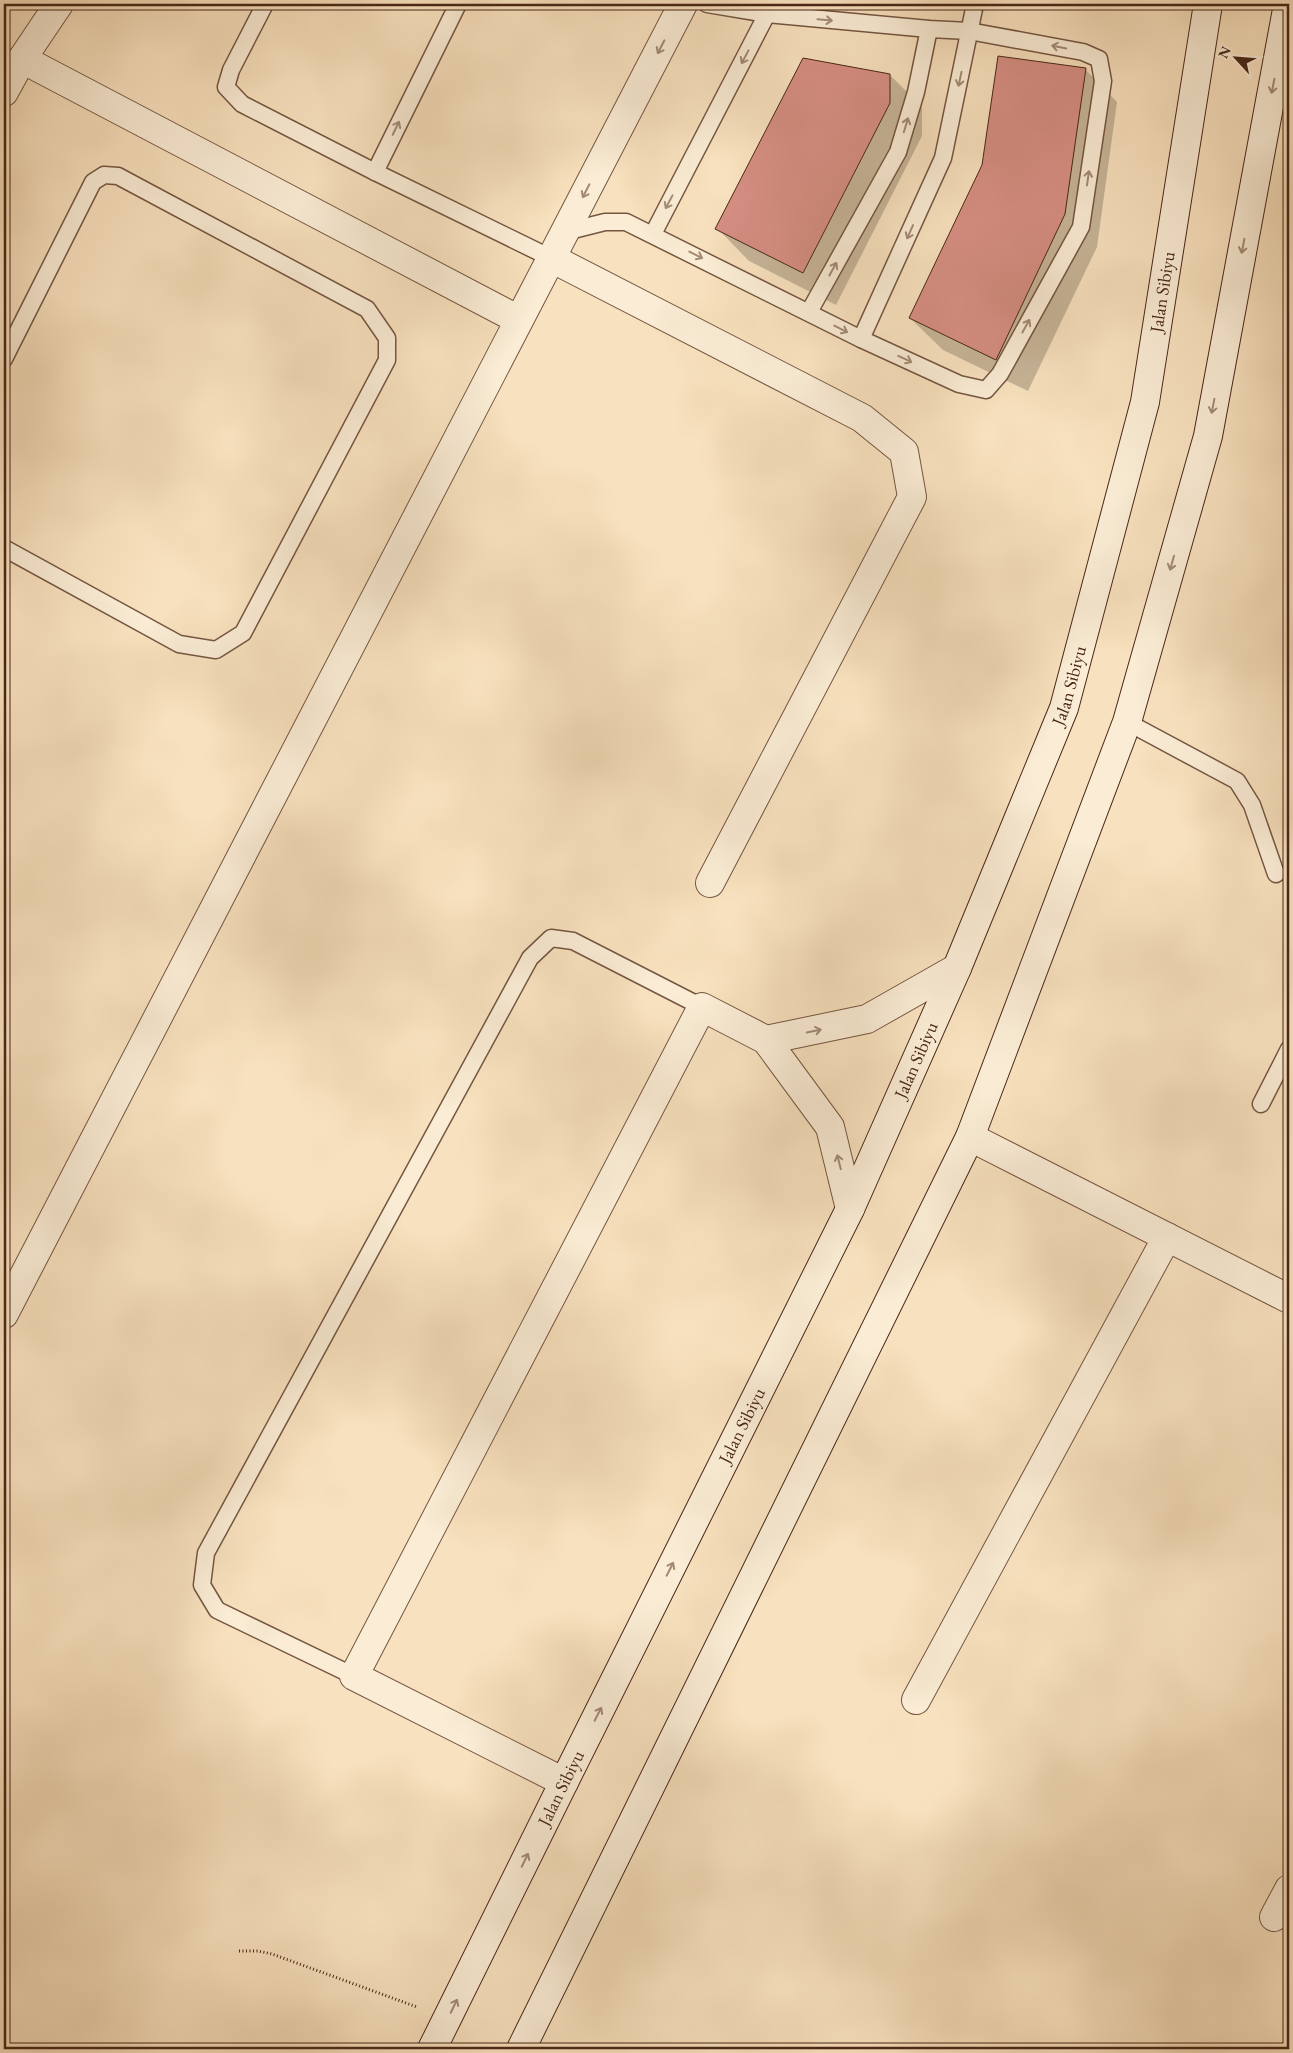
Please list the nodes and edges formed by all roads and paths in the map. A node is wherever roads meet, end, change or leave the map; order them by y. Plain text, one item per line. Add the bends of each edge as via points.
1 (59, 4) edge
2 (265, 4) edge
3 (458, 4) edge
4 (683, 4) edge
5 (707, 4) edge
6 (974, 4) edge
7 (1208, 4) edge
8 (1288, 4) edge
9 (767, 14) junction
10 (929, 29) junction
11 (969, 31) junction
12 (22, 58) junction
13 (4, 92) edge
14 (375, 172) junction
15 (565, 232) junction
16 (653, 234) junction
17 (551, 258) junction
18 (809, 312) junction
19 (519, 320) junction
20 (861, 339) junction
21 (4, 359) edge
22 (4, 548) edge
23 (1127, 722) junction
24 (1276, 874) dead end
25 (710, 883) dead end
26 (958, 968) junction
27 (702, 1007) junction
28 (766, 1040) junction
29 (1289, 1049) edge
30 (1261, 1104) dead end
31 (970, 1137) junction
32 (850, 1209) junction
33 (1167, 1237) junction
34 (1289, 1298) edge
35 (4, 1314) edge
36 (354, 1676) junction
37 (916, 1700) dead end
38 (564, 1782) junction
39 (1289, 1889) edge
40 (1274, 1917) dead end
41 (239, 1951) dead end
42 (448, 2018) junction
43 (432, 2049) edge
44 (521, 2049) edge

1 - 12 street
2 - 14 lane via 231,70 226,87 242,104
14 -> 3 lane
4 -> 15 street
5 - 9 lane
6 - 11 lane
7 - 26 street, Jalan Sibiyu via 1142,411 1064,708
8 -> 23 street via 1208,436
9 -> 10 lane
9 -> 16 lane
10 - 11 lane
18 -> 10 lane via 898,152 916,92
11 -> 20 lane via 943,158
20 -> 11 lane via 959,384 986,390 1000,374 1081,227 1103,80 1099,59 1083,52
12 - 13 street
12 - 19 street
14 - 17 lane
15 - 16 lane via 605,222 626,222
15 - 17 street
16 -> 18 lane
17 - 19 street
17 - 25 street via 862,418 904,452 912,497
18 -> 20 lane
19 - 35 street
21 - 22 lane via 93,182 104,174 118,176 367,309 387,338 386,360 243,633 216,650 179,644
23 - 24 lane via 1237,781 1252,805
23 - 31 street
28 -> 26 street via 867,1019
26 - 32 street, Jalan Sibiyu
27 - 28 street
27 - 36 street
27 - 36 lane via 573,941 551,938 530,958 206,1553 202,1585 217,1610
32 -> 28 street via 830,1128
29 - 30 lane
31 - 33 street
31 - 44 street
38 -> 32 street, Jalan Sibiyu
33 - 34 street
33 - 37 street
36 - 38 street
42 -> 38 street, Jalan Sibiyu
39 - 40 street
41 - 42 path via 272,1954
42 - 43 street, Jalan Sibiyu

